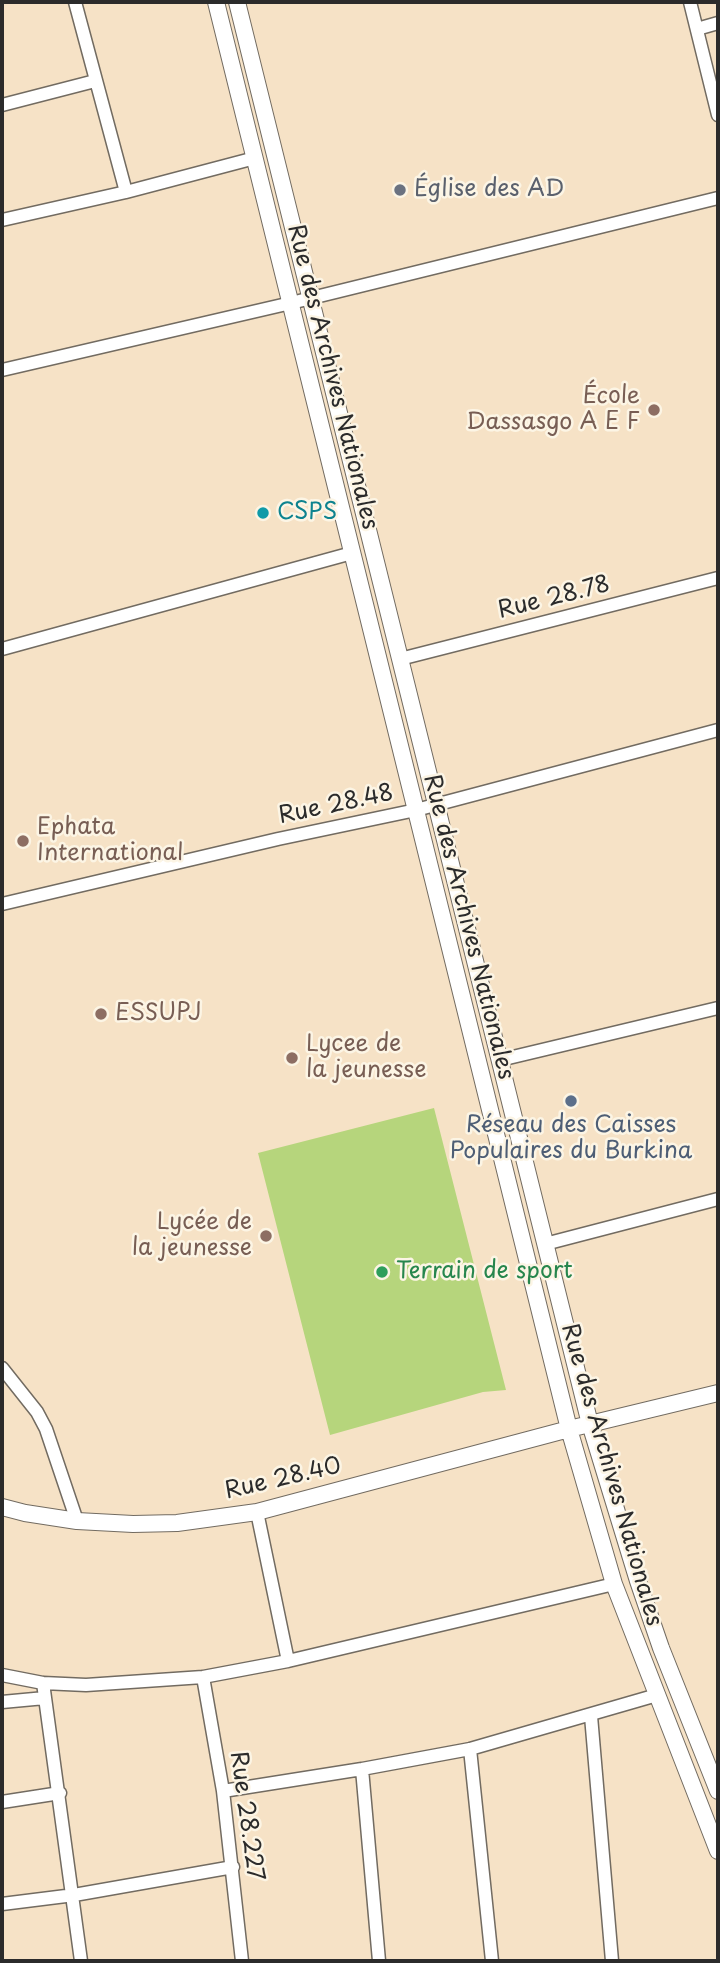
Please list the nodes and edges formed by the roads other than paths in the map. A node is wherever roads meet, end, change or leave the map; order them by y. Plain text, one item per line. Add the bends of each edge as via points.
1 (75, 2) edge
2 (216, 2) edge
3 (237, 2) edge
4 (690, 2) edge
5 (718, 23) edge
6 (697, 29) junction
7 (95, 81) junction
8 (2, 105) edge
9 (718, 115) edge
10 (255, 158) junction
11 (126, 192) junction
12 (718, 198) edge
13 (2, 220) edge
14 (311, 299) junction
15 (291, 303) junction
16 (2, 370) edge
17 (352, 553) junction
18 (718, 578) edge
19 (2, 649) edge
20 (400, 659) junction
21 (718, 730) edge
22 (436, 804) junction
23 (416, 810) junction
24 (2, 904) edge
25 (718, 1008) edge
26 (500, 1060) junction
27 (718, 1199) edge
28 (545, 1244) junction
29 (2, 1368) edge
30 (718, 1393) edge
31 (590, 1424) junction
32 (569, 1429) junction
33 (2, 1507) edge
34 (257, 1512) junction
35 (77, 1521) junction
36 (614, 1584) junction
37 (288, 1661) junction
38 (2, 1675) edge
39 (204, 1677) junction
40 (43, 1683) junction
41 (657, 1695) junction
42 (45, 1698) junction
43 (2, 1702) edge
44 (591, 1716) junction
45 (470, 1749) junction
46 (362, 1769) junction
47 (223, 1791) junction
48 (718, 1791) edge
49 (60, 1793) junction
50 (2, 1802) edge
51 (718, 1851) edge
52 (233, 1867) junction
53 (74, 1895) junction
54 (2, 1904) edge
55 (81, 1961) edge
56 (242, 1961) edge
57 (379, 1961) edge
58 (492, 1961) edge
59 (612, 1961) edge

1 - 7 street
2 - 10 street, Rue des Archives Nationales
3 - 14 street, Rue des Archives Nationales
4 - 6 street
5 - 6 street
6 - 9 street
7 - 8 street
7 - 11 street
10 - 11 street
10 - 15 street, Rue des Archives Nationales
11 - 13 street
12 - 14 street
14 - 15 street
14 - 20 street, Rue des Archives Nationales
15 - 16 street
15 - 17 street, Rue des Archives Nationales
17 - 19 street
17 - 23 street, Rue des Archives Nationales
18 - 20 street, Rue 28.78
20 - 22 street, Rue des Archives Nationales
21 - 22 street, Rue 28.48
22 - 23 street, Rue 28.48
22 - 26 street, Rue des Archives Nationales
23 - 24 street, Rue 28.48
23 - 32 street, Rue des Archives Nationales
25 - 26 street
26 - 28 street, Rue des Archives Nationales
27 - 28 street
28 - 31 street, Rue des Archives Nationales
29 - 35 street via 46,1429
30 - 31 street, Rue 28.40
31 - 32 street, Rue 28.40
31 - 48 street, Rue des Archives Nationales via 661,1648
32 - 34 street, Rue 28.40
32 - 36 street, Rue des Archives Nationales
33 - 35 street, Rue 28.40
34 - 35 street, Rue 28.40 via 177,1523
34 - 37 street
36 - 37 street
36 - 41 street, Rue des Archives Nationales
37 - 39 street
38 - 40 street
39 - 40 street via 122,1684
39 - 47 street, Rue 28.227
40 - 42 street
41 - 44 street
41 - 51 street, Rue des Archives Nationales
42 - 43 street
42 - 49 street
44 - 45 street
44 - 59 street
45 - 46 street
45 - 58 street
46 - 47 street
46 - 57 street
47 - 52 street, Rue 28.227
49 - 50 street
49 - 53 street
52 - 53 street
52 - 56 street, Rue 28.227
53 - 54 street
53 - 55 street

